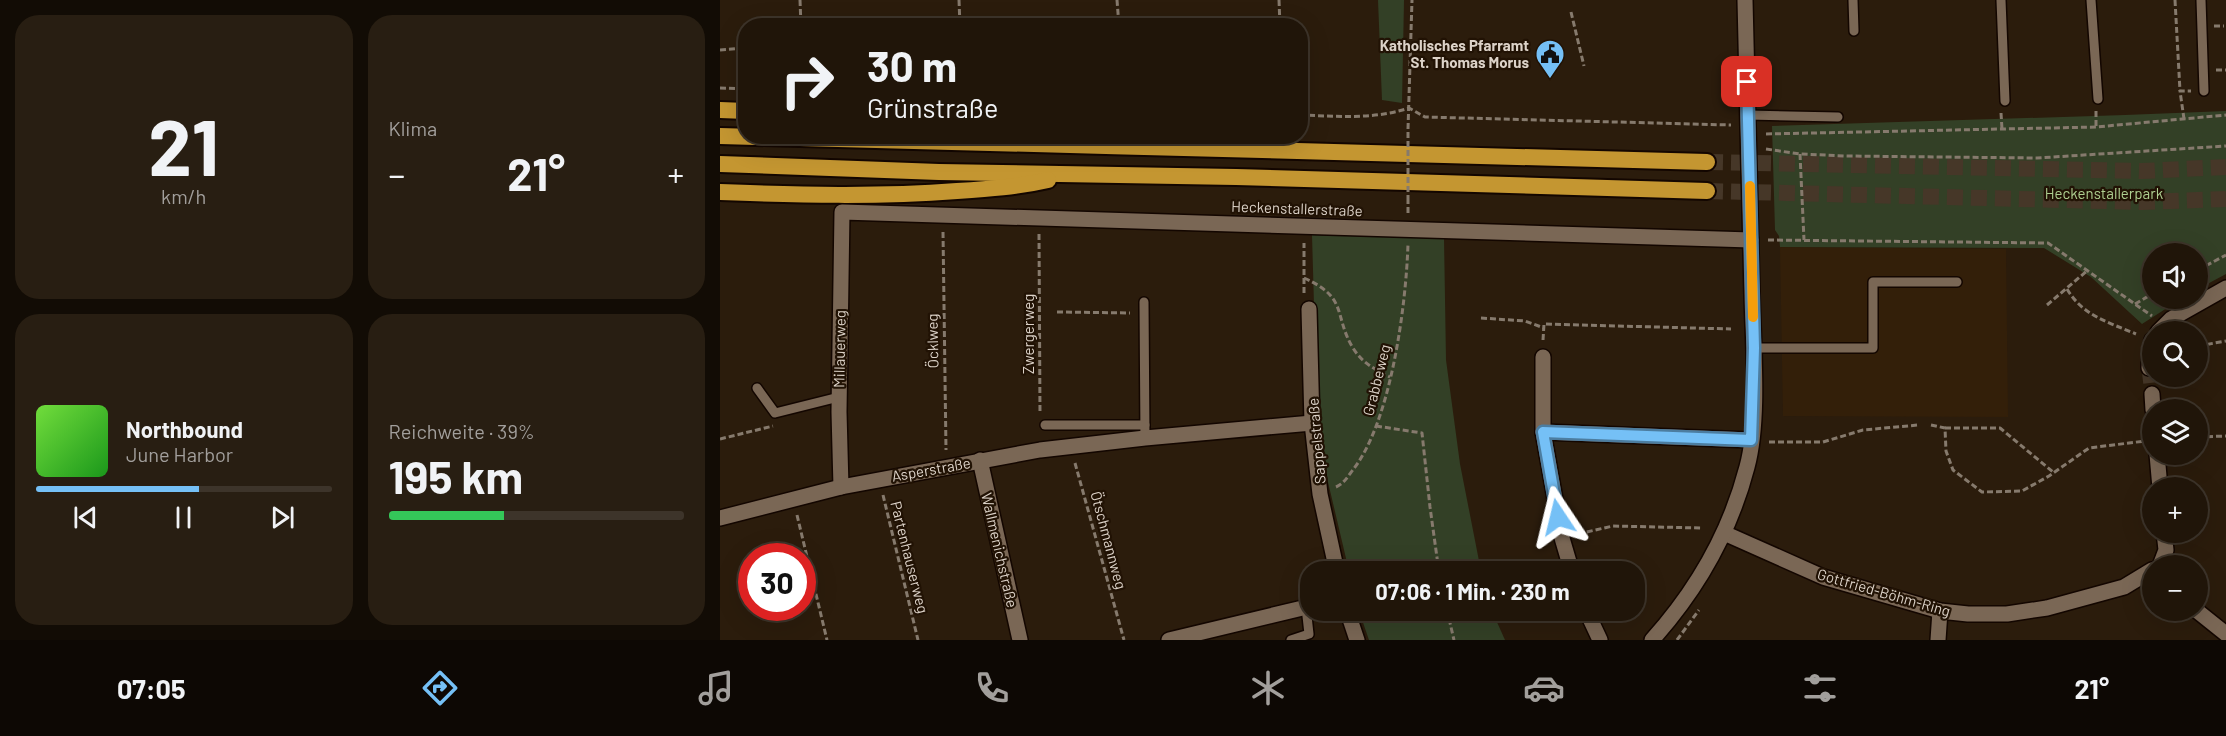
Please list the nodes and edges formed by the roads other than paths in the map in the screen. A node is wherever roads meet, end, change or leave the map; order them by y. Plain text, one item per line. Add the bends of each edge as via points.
1 (1745, 0) edge
2 (1852, 0) edge
3 (2001, 0) edge
4 (2091, 0) edge
5 (2201, 0) edge
6 (1854, 31) dead end
7 (2205, 91) road end
8 (2098, 99) dead end
9 (2005, 101) dead end
10 (720, 110) edge
11 (738, 111) edge
12 (1838, 117) dead end
13 (1743, 122) junction
14 (720, 136) edge
15 (738, 137) edge
16 (1002, 144) edge
17 (1214, 144) edge
18 (1240, 148) junction
19 (1707, 162) tunnel mouth
20 (720, 164) edge
21 (1075, 174) junction
22 (1707, 191) tunnel mouth
23 (720, 192) edge
24 (842, 212) joint
25 (1751, 240) junction
26 (1957, 282) dead end
27 (2226, 288) edge
28 (1144, 302) dead end
29 (1310, 309) road end
30 (2172, 321) edge
31 (1754, 348) junction
32 (1543, 357) road end
33 (757, 388) dead end
34 (839, 398) junction
35 (1312, 423) junction
36 (1045, 425) dead end
37 (1145, 431) junction
38 (1543, 432) junction
39 (1751, 440) junction
40 (980, 460) junction
41 (841, 487) junction
42 (720, 518) edge
43 (1724, 533) junction
44 (1335, 561) edge
45 (1569, 561) edge
46 (2142, 576) edge
47 (1300, 609) edge
48 (1940, 611) junction
49 (2208, 620) edge
50 (1309, 621) edge
51 (1350, 621) edge
52 (1591, 621) edge
53 (2226, 634) edge
54 (1020, 640) edge
55 (1169, 640) edge
56 (1291, 640) edge
57 (1356, 640) edge
58 (1600, 640) edge
59 (1652, 640) edge
60 (1938, 640) edge

1 - 13 street
2 - 6 lane
3 - 9 lane
4 - 8 lane
5 - 7 lane
10 - 11 highway
12 - 13 lane
13 - 25 street
14 - 15 highway
16 - 18 highway
17 - 18 highway
18 - 19 highway
20 - 21 highway
21 - 22 highway, Heckenstallerstraße
21 - 23 highway via 1021,186 902,195
24 - 25 street, Heckenstallerstraße
24 - 34 street, Millauerweg
25 - 31 street
26 - 31 lane via 1873,282 1873,348
27 - 30 street
28 - 37 lane
29 - 35 street, Sappelstraße
31 - 39 street
32 - 38 street
33 - 34 lane via 775,413
34 - 41 street, Millauerweg
35 - 37 street, Asperstraße
35 - 44 street, Sappelstraße via 1320,494
36 - 37 lane
37 - 40 street, Asperstraße
38 - 39 street
38 - 45 street
39 - 43 street via 1745,473
40 - 41 street, Asperstraße
40 - 54 street, Wallmenichstraße
41 - 42 street, Asperstraße
43 - 48 street, Gottfried-Böhm-Ring via 1823,577
43 - 59 street via 1684,601
46 - 48 street, Gottfried-Böhm-Ring via 2124,587 2047,608 2007,614
47 - 55 street
48 - 60 street
49 - 53 street
50 - 56 lane via 1309,634
51 - 57 street
52 - 58 street

